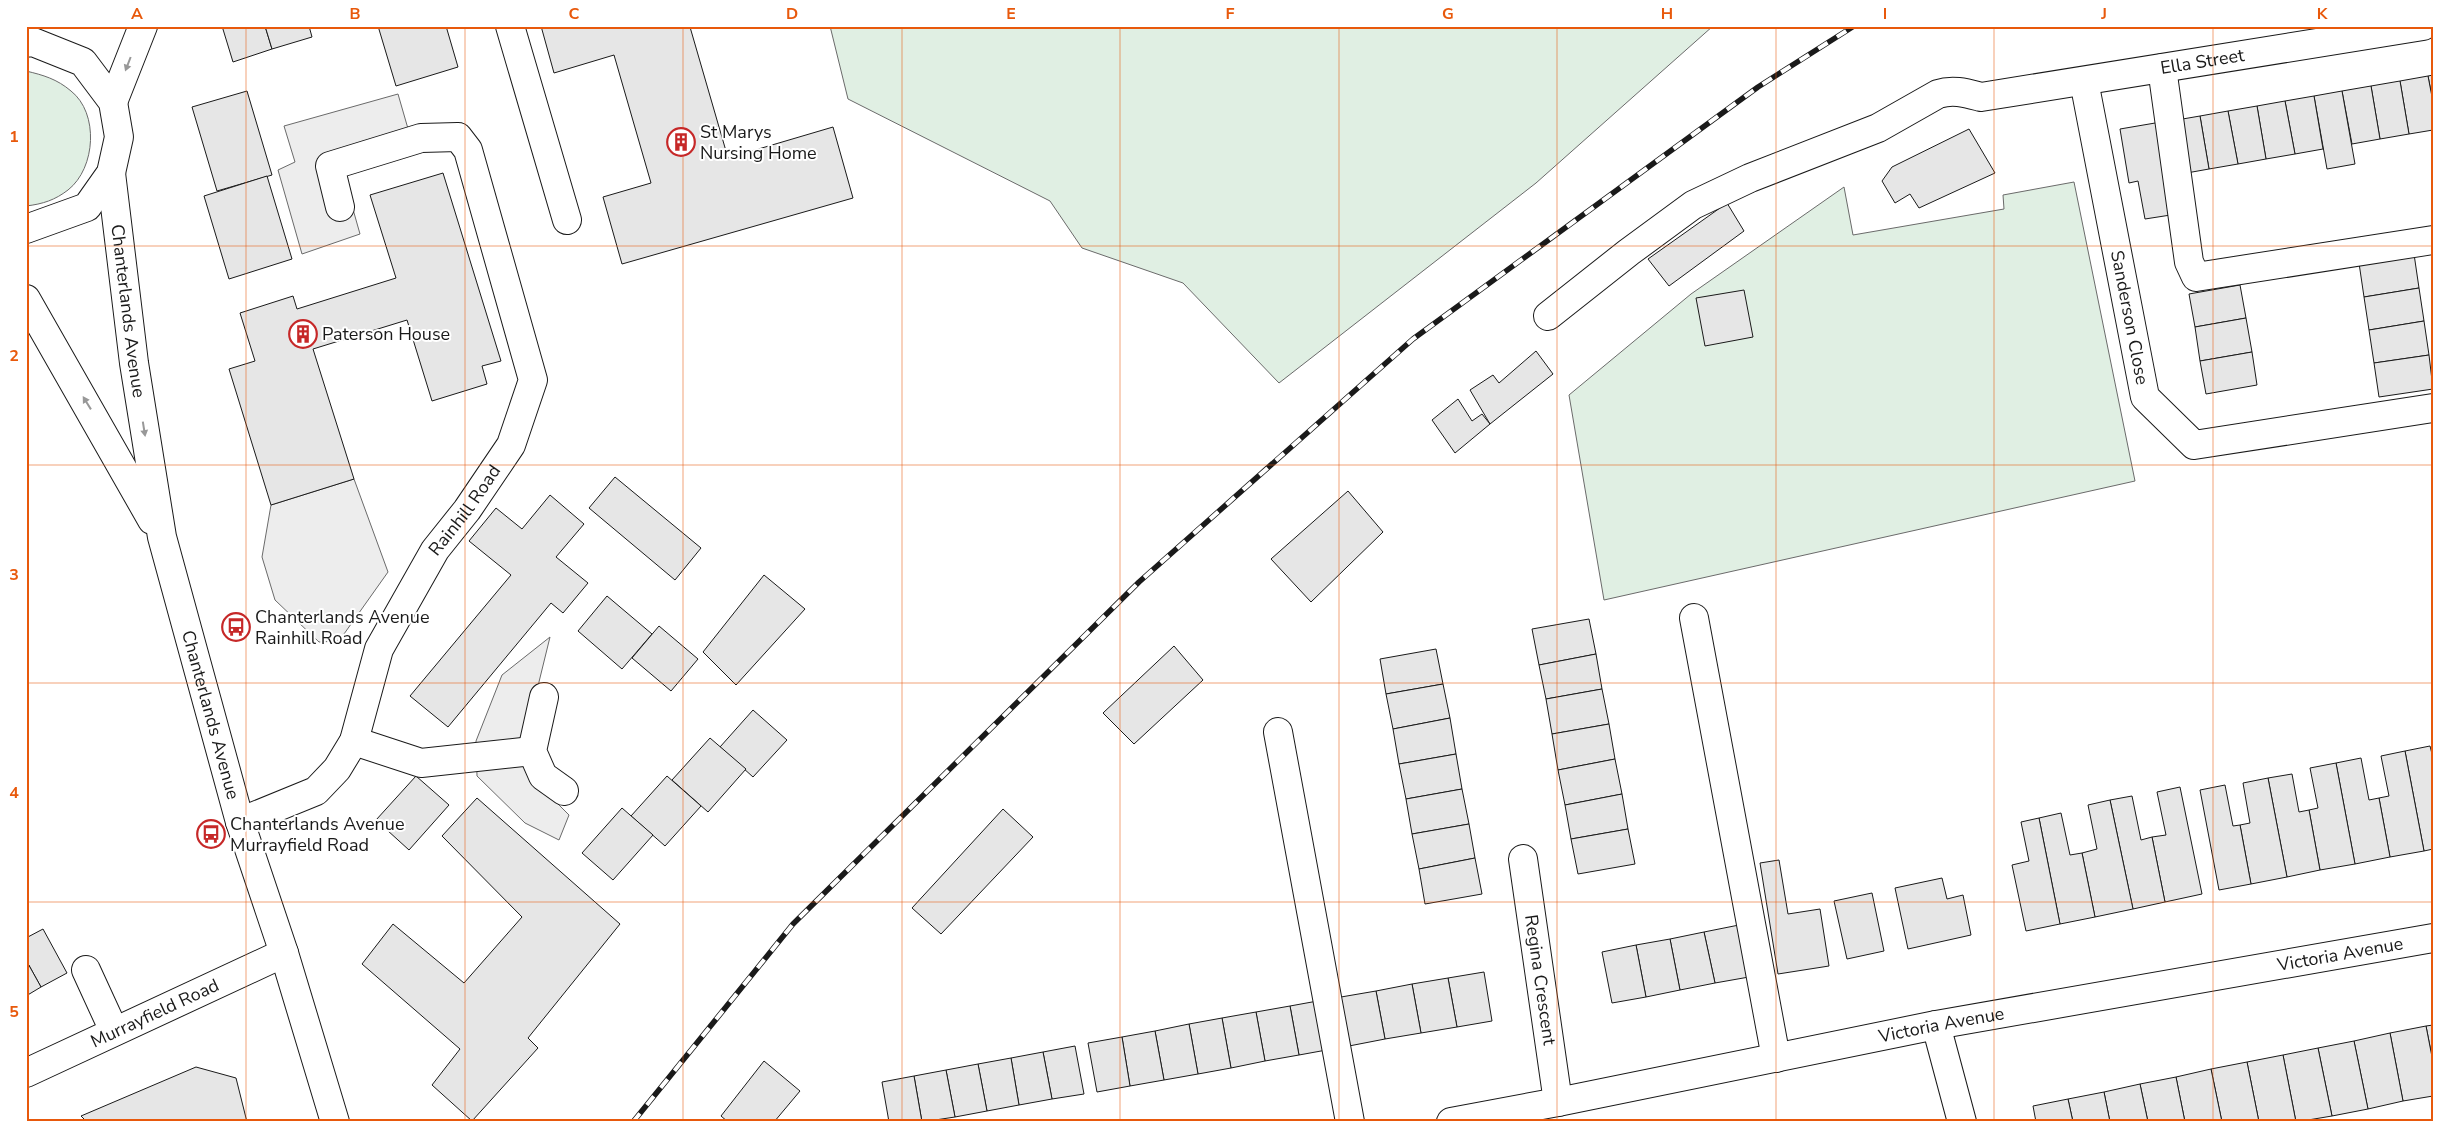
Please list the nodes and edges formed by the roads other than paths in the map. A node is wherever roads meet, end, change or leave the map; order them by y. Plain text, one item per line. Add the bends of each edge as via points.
1 (143, 26) edge
2 (510, 26) edge
3 (2423, 26) edge
4 (37, 37) edge
5 (2162, 68) junction
6 (2084, 81) junction
7 (113, 102) junction
8 (112, 172) junction
9 (340, 207) dead end
10 (567, 220) dead end
11 (26, 229) edge
12 (2433, 240) edge
13 (26, 300) edge
14 (1548, 316) dead end
15 (2433, 408) edge
16 (162, 537) junction
17 (1694, 618) dead end
18 (544, 697) dead end
19 (1278, 732) dead end
20 (354, 740) junction
21 (532, 751) junction
22 (564, 791) dead end
23 (240, 822) junction
24 (1523, 859) dead end
25 (2433, 938) edge
26 (284, 953) junction
27 (86, 970) dead end
28 (1936, 1025) junction
29 (114, 1031) junction
30 (1776, 1058) junction
31 (26, 1073) edge
32 (1558, 1102) junction
33 (1516, 1116) edge
34 (335, 1122) edge
35 (1350, 1122) edge
36 (1451, 1122) edge
37 (1962, 1122) edge

1 -> 7 street
2 - 10 street
3 - 5 street, Ella Street
4 - 7 street via 83,62
5 - 6 street, Ella Street
5 - 12 street via 2190,262 2196,277
6 - 14 street, Ella Street via 1981,98 1964,92 1938,94 1878,128 1800,156 1693,205
6 - 15 street, Sanderson Close via 2144,397 2194,445
7 - 8 street via 119,137
8 - 11 street via 86,207
8 -> 16 street, Chanterlands Avenue via 134,363
9 - 20 street, Rainhill Road via 330,166 421,138 458,137 468,150 533,380 512,445 435,550 379,649
16 -> 13 street, Chanterlands Avenue
16 - 23 street, Chanterlands Avenue
17 - 30 street
18 - 21 street
19 - 35 street
20 - 21 street via 421,763
20 - 23 street, Rainhill Road via 337,769 316,791
21 - 22 street via 543,776
23 - 26 street, Chanterlands Avenue
24 - 32 street, Regina Crescent
25 - 28 street, Victoria Avenue
26 - 29 street, Murrayfield Road
26 - 34 street, Chanterlands Avenue
27 - 29 street
28 - 30 street, Victoria Avenue
28 - 37 street
29 - 31 street, Murrayfield Road
30 - 32 street, Victoria Avenue
32 - 33 street, Victoria Avenue
33 - 36 street, Victoria Avenue

